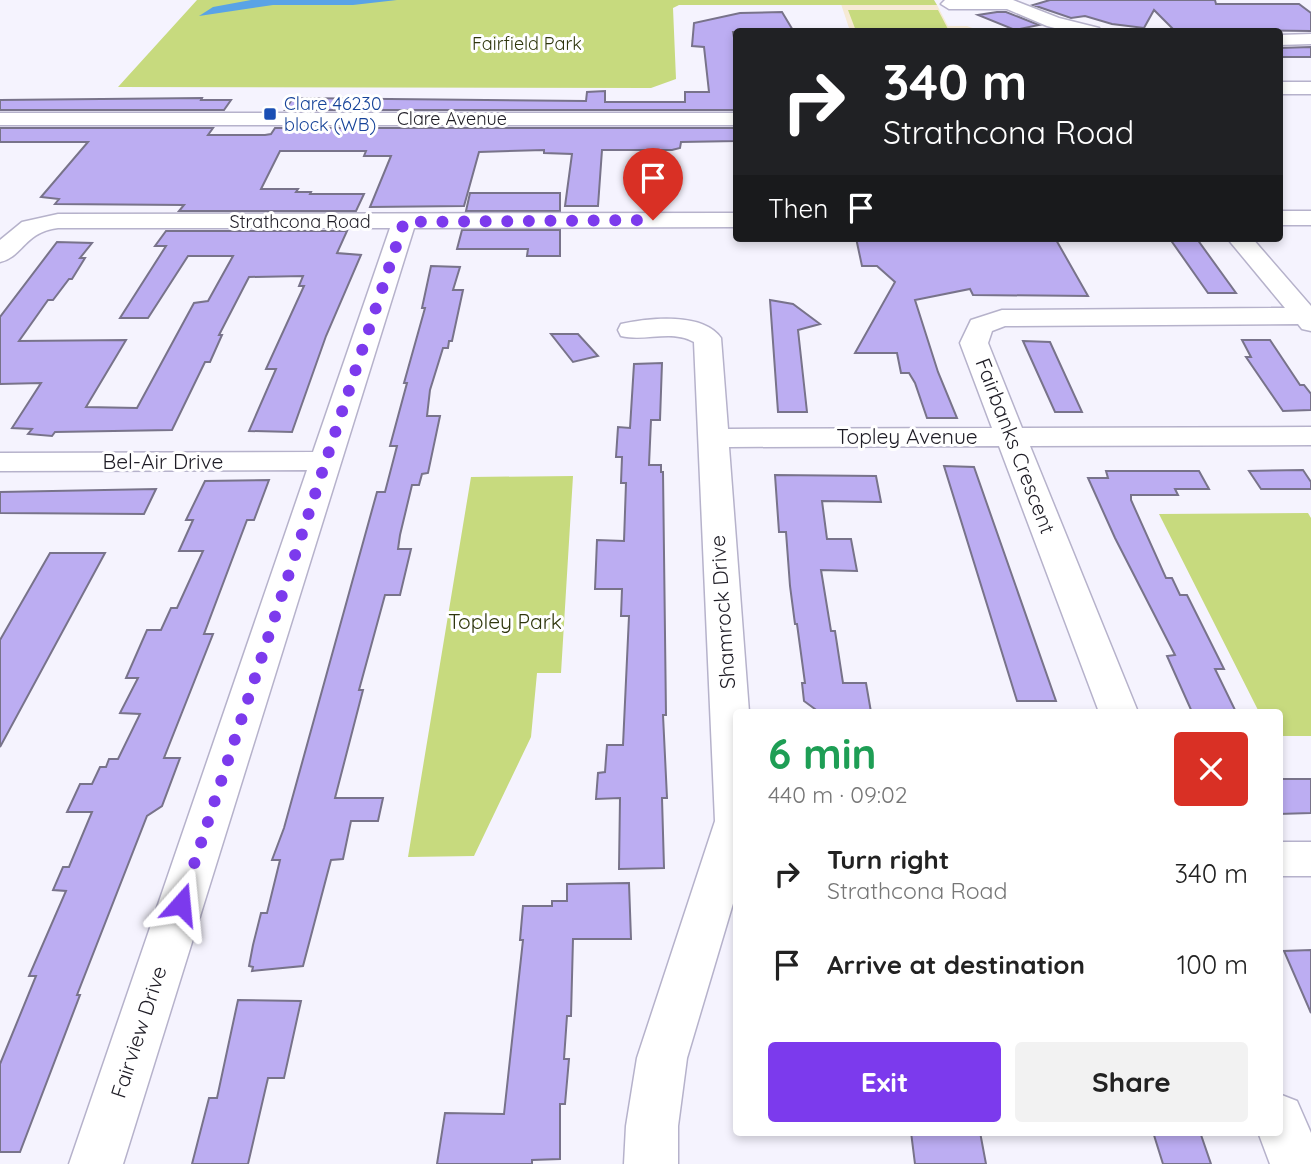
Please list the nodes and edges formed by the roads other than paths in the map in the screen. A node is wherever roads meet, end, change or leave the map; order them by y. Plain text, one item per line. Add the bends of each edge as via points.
1 (1008, 2) edge
2 (948, 4) dead end
3 (1077, 28) edge
4 (1283, 40) edge
5 (1311, 40) edge
6 (1284, 88) edge
7 (1311, 88) edge
8 (1311, 107) edge
9 (0, 119) edge
10 (733, 119) edge
11 (1283, 218) edge
12 (1311, 218) edge
13 (733, 220) edge
14 (404, 222) junction
15 (1242, 242) edge
16 (0, 255) edge
17 (1308, 320) edge
18 (631, 330) dead end
19 (1311, 436) edge
20 (1011, 437) junction
21 (712, 438) junction
22 (326, 461) junction
23 (0, 462) edge
24 (1118, 709) edge
25 (733, 773) edge
26 (733, 831) edge
27 (1283, 859) edge
28 (1311, 859) edge
29 (1283, 1128) edge
30 (96, 1164) edge
31 (651, 1164) edge
32 (1297, 1164) edge

1 - 2 street
1 - 3 street
4 - 5 street
6 - 7 street
6 - 8 street
9 - 10 street, Clare Avenue
11 - 12 street
13 - 14 street, Strathcona Road
14 - 16 street, Strathcona Road via 58,221 32,224
14 - 22 street, Fairview Drive
15 - 17 street
17 - 20 street, Fairbanks Crescent via 1002,318 980,326 974,343
18 - 21 street, Shamrock Drive via 687,327 707,338
19 - 20 street, Topley Avenue
20 - 21 street, Topley Avenue
20 - 24 street, Fairbanks Crescent
21 - 25 street, Shamrock Drive
22 - 23 street, Bel-Air Drive
22 - 30 street, Fairview Drive
26 - 31 street, Shamrock Drive via 662,1058
27 - 28 street
29 - 32 street

